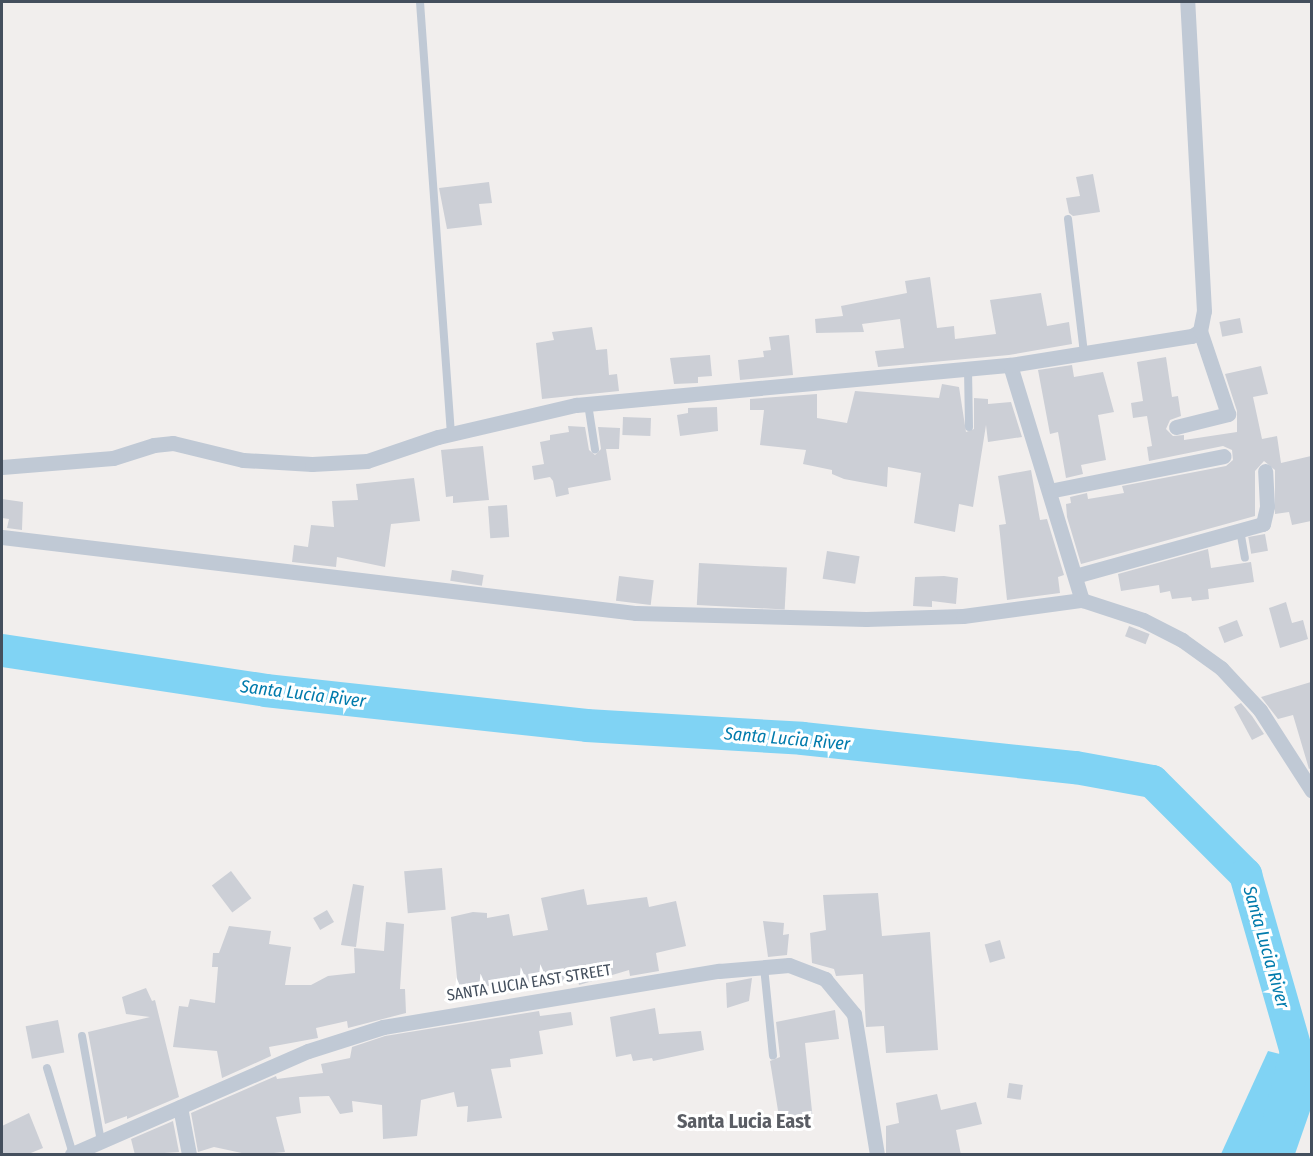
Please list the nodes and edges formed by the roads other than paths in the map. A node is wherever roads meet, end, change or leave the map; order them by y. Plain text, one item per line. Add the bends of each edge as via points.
1 (420, 2) edge
2 (1187, 2) edge
3 (1068, 219) dead end
4 (1200, 331) junction
5 (1084, 354) junction
6 (1010, 365) junction
7 (968, 369) junction
8 (588, 404) junction
9 (969, 427) dead end
10 (1176, 427) dead end
11 (451, 435) junction
12 (595, 449) dead end
13 (1224, 456) dead end
14 (2, 467) edge
15 (1265, 471) dead end
16 (1049, 491) junction
17 (1240, 530) junction
18 (2, 537) edge
19 (1245, 558) dead end
20 (1075, 576) junction
21 (1082, 600) junction
22 (1311, 791) edge
23 (764, 967) junction
24 (82, 1036) dead end
25 (773, 1056) dead end
26 (47, 1068) dead end
27 (180, 1107) junction
28 (102, 1142) junction
29 (72, 1154) edge
30 (189, 1155) edge
31 (877, 1155) edge

1 - 11 lane
2 - 4 street via 1204,311
3 - 5 lane
4 - 5 street via 1183,338
4 - 10 street via 1228,414
5 - 6 street
6 - 7 street
6 - 16 street
7 - 8 street
7 - 9 lane
8 - 11 street
8 - 12 lane
11 - 14 street via 367,461 312,464 243,460 173,443 154,444 113,458
13 - 16 street
15 - 17 street via 1266,519 1263,524
16 - 20 street
17 - 19 lane
17 - 20 street
18 - 21 street via 636,614 920,618
20 - 21 street
21 - 22 street via 1143,620 1182,640 1221,668 1260,710
23 - 25 lane
23 - 27 street, SANTA LUCIA EAST STREET via 383,1027 308,1051
23 - 31 street, SANTA LUCIA EAST STREET via 789,965 806,969 825,979 854,1014
24 - 28 lane
26 - 29 lane
27 - 28 street, SANTA LUCIA EAST STREET
27 - 30 street
28 - 29 street, SANTA LUCIA EAST STREET

